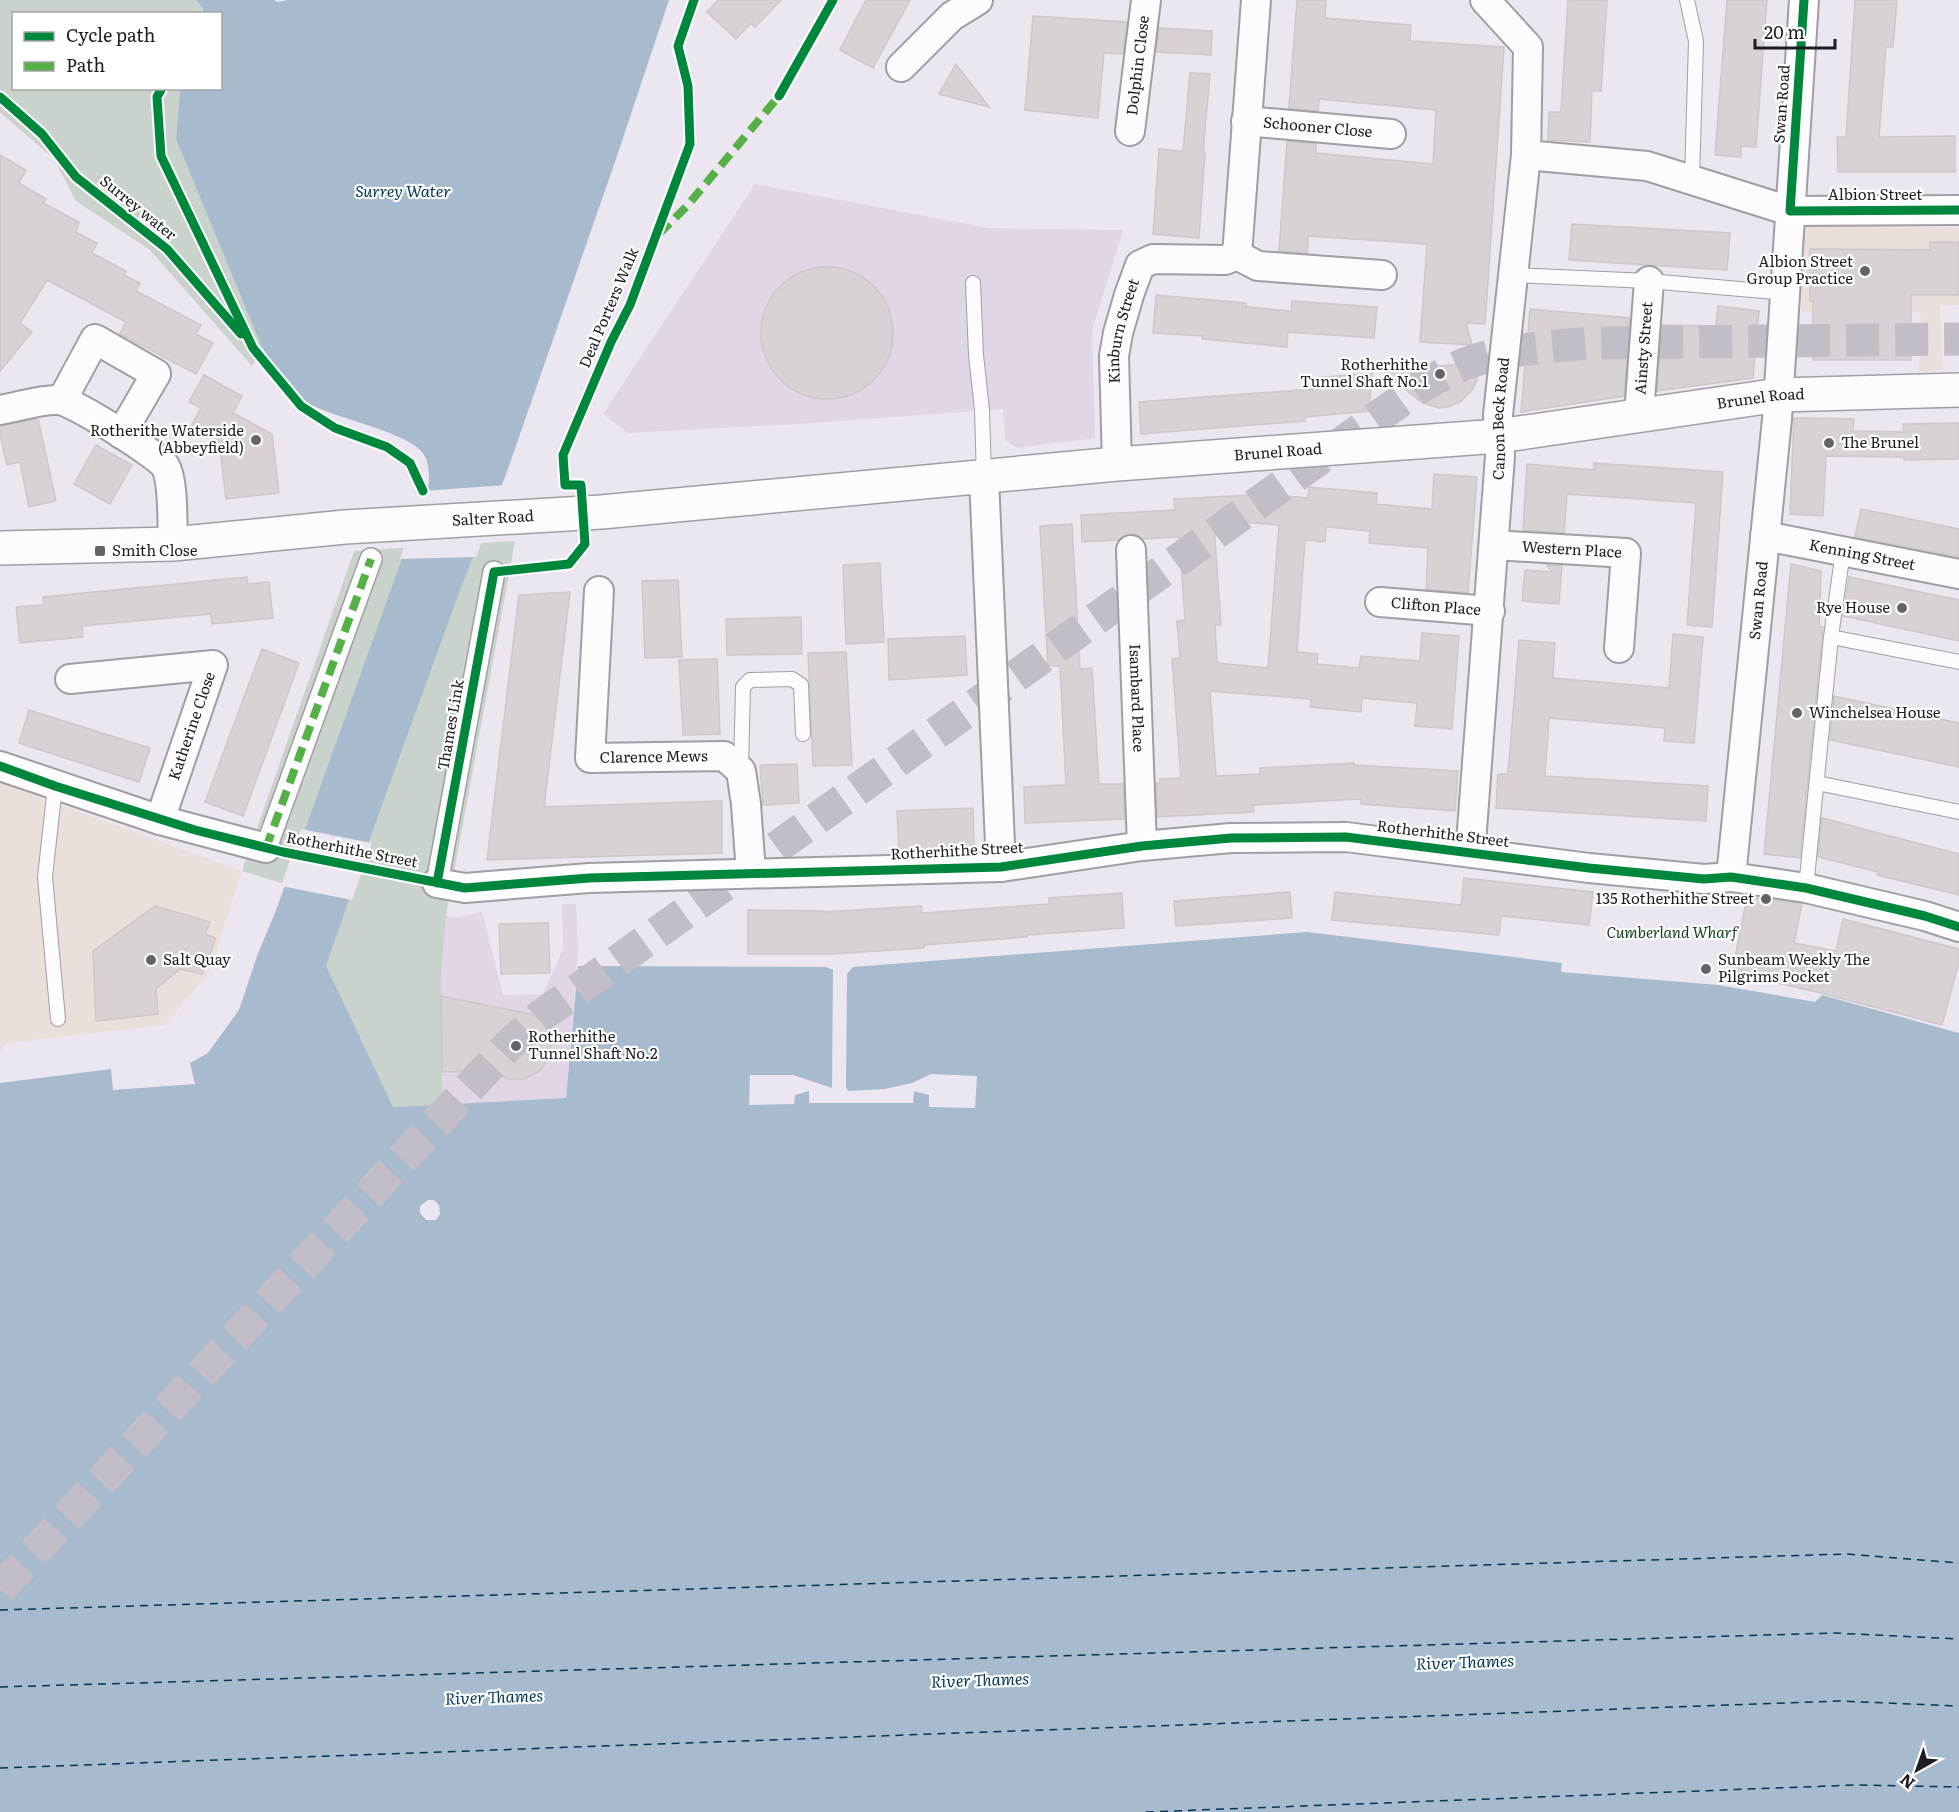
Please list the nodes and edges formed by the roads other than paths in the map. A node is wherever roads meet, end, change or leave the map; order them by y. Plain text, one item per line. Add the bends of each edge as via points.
1 (978, 0) edge
2 (1146, 0) edge
3 (1256, 0) edge
4 (1485, 0) edge
5 (1687, 0) edge
6 (1804, 0) edge
7 (901, 67) dead end
8 (1246, 121) junction
9 (1130, 131) dead end
10 (1391, 134) dead end
11 (1526, 155) junction
12 (1692, 180) junction
13 (1959, 210) edge
14 (1790, 211) junction
15 (1237, 255) junction
16 (1382, 275) dead end
17 (1514, 275) junction
18 (1649, 281) junction
19 (973, 284) dead end
20 (1786, 293) junction
21 (1959, 390) edge
22 (1779, 395) junction
23 (62, 400) junction
24 (0, 410) edge
25 (1639, 414) junction
26 (121, 434) junction
27 (1499, 436) junction
28 (1117, 464) junction
29 (984, 478) junction
30 (1765, 536) junction
31 (173, 544) junction
32 (1494, 545) junction
33 (0, 548) edge
34 (1131, 550) dead end
35 (1843, 551) junction
36 (371, 559) dead end
37 (494, 572) dead end
38 (1959, 574) edge
39 (599, 591) dead end
40 (1380, 602) dead end
41 (1490, 612) junction
42 (1831, 637) junction
43 (1619, 648) dead end
44 (1959, 662) edge
45 (70, 679) dead end
46 (804, 734) dead end
47 (0, 766) edge
48 (741, 771) junction
49 (1817, 783) junction
50 (55, 786) junction
51 (1959, 812) edge
52 (160, 820) junction
53 (1142, 846) junction
54 (266, 848) joint
55 (1474, 853) junction
56 (1001, 867) junction
57 (751, 873) junction
58 (1731, 877) junction
59 (437, 883) joint
60 (1806, 888) junction
61 (1959, 927) edge
62 (58, 1019) dead end

1 - 7 street via 952,16
2 - 9 street, Dolphin Close
3 - 8 street
4 - 11 street, Canon Beck Road via 1528,47
5 - 12 lane via 1696,41
6 - 14 street, Swan Road
8 - 10 street, Schooner Close
8 - 15 street
11 - 12 street, Albion Street via 1647,166
11 - 17 street, Canon Beck Road
12 - 14 street, Albion Street
13 - 14 street, Albion Street
14 - 20 street, Swan Road
15 - 16 street via 1258,266
15 - 28 street, Kinburn Street via 1226,261 1153,259 1140,265 1114,356
17 - 18 lane
17 - 27 street, Canon Beck Road
18 - 20 lane
18 - 25 street, Ainsty Street
19 - 29 lane
20 - 22 street, Swan Road
21 - 22 main road, Brunel Road
22 - 25 main road, Brunel Road
22 - 30 street, Swan Road
23 - 24 street
23 - 26 street
23 - 26 street via 95,339 156,374
25 - 27 main road, Brunel Road
26 - 31 street via 165,466 170,480
27 - 28 main road, Brunel Road
27 - 32 street, Canon Beck Road
28 - 29 main road, Brunel Road
29 - 31 main road, Salter Road
29 - 56 street
30 - 35 street, Kenning Street
30 - 58 street, Swan Road
31 - 33 main road, Salter Road
32 - 41 street, Canon Beck Road
32 - 43 street, Western Place via 1626,553
34 - 53 street, Isambard Place
35 - 38 street, Kenning Street
35 - 42 lane
36 - 54 street
37 - 59 street, Thames Link
39 - 48 street, Clarence Mews via 590,758 724,756
40 - 41 street, Clifton Place
41 - 55 street, Canon Beck Road via 1470,843
42 - 44 lane
42 - 49 lane
45 - 52 street, Katherine Close via 213,665
46 - 48 lane via 801,686 792,679 750,681 743,687
47 - 50 street, Rotherhithe Street
48 - 57 street
49 - 51 lane
49 - 60 lane
50 - 52 street, Rotherhithe Street
50 - 62 lane via 45,877
52 - 54 street, Rotherhithe Street
53 - 55 street, Rotherhithe Street via 1232,838 1346,837
53 - 56 street, Rotherhithe Street
55 - 58 street, Rotherhithe Street via 1704,879
56 - 57 street, Rotherhithe Street
57 - 59 street, Rotherhithe Street via 589,878 465,888
58 - 60 street, Rotherhithe Street
60 - 61 street, Rotherhithe Street

